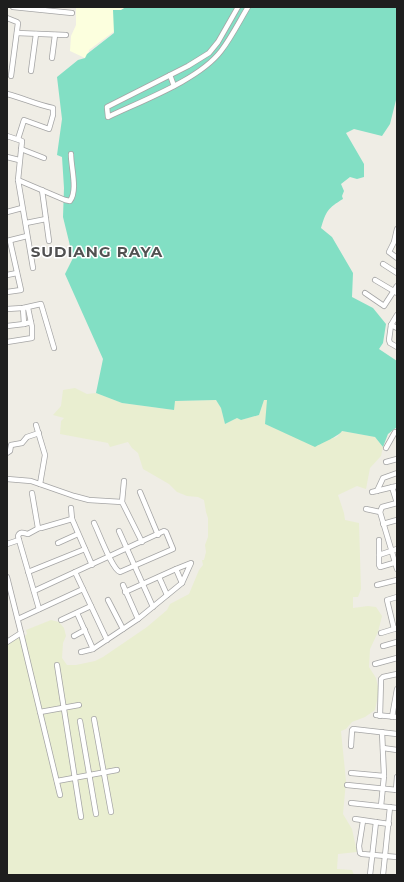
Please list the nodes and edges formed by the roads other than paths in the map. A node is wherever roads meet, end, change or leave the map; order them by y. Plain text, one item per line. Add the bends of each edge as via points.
1 (13, 7) edge
2 (238, 7) edge
3 (248, 7) edge
4 (72, 13) dead end
5 (7, 18) edge
6 (17, 32) junction
7 (36, 34) junction
8 (56, 35) junction
9 (66, 35) dead end
10 (52, 58) dead end
11 (31, 71) dead end
12 (170, 75) junction
13 (11, 76) dead end
14 (174, 86) junction
15 (7, 94) edge
16 (7, 136) edge
17 (18, 139) junction
18 (21, 149) junction
19 (70, 154) dead end
20 (7, 156) edge
21 (44, 158) dead end
22 (19, 160) junction
23 (18, 180) junction
24 (42, 190) junction
25 (22, 208) junction
26 (7, 212) edge
27 (46, 219) junction
28 (26, 223) junction
29 (397, 229) edge
30 (28, 236) junction
31 (9, 241) edge
32 (48, 241) dead end
33 (396, 243) edge
34 (13, 257) junction
35 (397, 258) edge
36 (7, 259) edge
37 (383, 264) dead end
38 (33, 268) dead end
39 (17, 273) junction
40 (397, 273) edge
41 (7, 275) edge
42 (376, 280) dead end
43 (397, 286) edge
44 (7, 292) edge
45 (395, 292) edge
46 (365, 293) dead end
47 (25, 308) junction
48 (7, 310) edge
49 (397, 315) edge
50 (31, 322) junction
51 (24, 324) junction
52 (391, 325) junction
53 (7, 326) edge
54 (397, 328) edge
55 (7, 342) edge
56 (397, 347) edge
57 (54, 348) dead end
58 (36, 424) dead end
59 (397, 432) edge
60 (39, 433) junction
61 (386, 448) dead end
62 (7, 453) edge
63 (397, 459) edge
64 (386, 462) dead end
65 (397, 473) edge
66 (7, 479) edge
67 (124, 481) dead end
68 (40, 484) junction
69 (395, 486) edge
70 (140, 492) dead end
71 (32, 493) dead end
72 (122, 502) junction
73 (397, 503) edge
74 (71, 508) dead end
75 (366, 509) dead end
76 (380, 512) junction
77 (72, 519) junction
78 (397, 520) edge
79 (94, 523) dead end
80 (383, 524) junction
81 (39, 528) junction
82 (119, 531) dead end
83 (78, 534) junction
84 (158, 535) junction
85 (19, 540) junction
86 (379, 540) dead end
87 (142, 542) junction
88 (7, 544) edge
89 (58, 544) dead end
90 (85, 549) junction
91 (126, 549) junction
92 (394, 550) edge
93 (379, 554) junction
94 (109, 556) junction
95 (396, 563) edge
96 (92, 565) junction
97 (134, 566) junction
98 (176, 569) junction
99 (397, 569) edge
100 (28, 572) junction
101 (75, 572) junction
102 (159, 576) junction
103 (397, 580) edge
104 (7, 581) edge
105 (182, 583) junction
106 (142, 584) junction
107 (123, 585) dead end
108 (377, 585) dead end
109 (83, 590) junction
110 (34, 591) junction
111 (125, 592) junction
112 (167, 595) junction
113 (397, 597) edge
114 (108, 600) dead end
115 (91, 606) junction
116 (153, 607) junction
117 (39, 609) junction
118 (77, 613) junction
119 (138, 618) junction
120 (18, 619) junction
121 (61, 620) dead end
122 (123, 629) junction
123 (395, 629) edge
124 (84, 630) junction
125 (21, 633) junction
126 (381, 633) dead end
127 (74, 636) dead end
128 (107, 640) junction
129 (7, 642) edge
130 (397, 642) edge
131 (383, 646) dead end
132 (93, 649) junction
133 (81, 652) dead end
134 (397, 658) edge
135 (376, 664) dead end
136 (56, 665) dead end
137 (397, 674) edge
138 (397, 689) edge
139 (79, 705) dead end
140 (64, 708) junction
141 (40, 712) junction
142 (395, 717) edge
143 (94, 719) dead end
144 (80, 721) dead end
145 (382, 732) junction
146 (397, 734) edge
147 (351, 746) dead end
148 (383, 748) junction
149 (397, 750) edge
150 (117, 770) dead end
151 (104, 773) junction
152 (351, 773) dead end
153 (90, 775) junction
154 (384, 776) junction
155 (397, 777) edge
156 (75, 778) junction
157 (56, 781) junction
158 (347, 785) dead end
159 (383, 789) junction
160 (396, 790) edge
161 (60, 795) dead end
162 (351, 803) dead end
163 (381, 806) junction
164 (390, 807) junction
165 (397, 808) edge
166 (111, 812) dead end
167 (96, 814) dead end
168 (81, 817) dead end
169 (355, 819) dead end
170 (363, 821) junction
171 (376, 822) junction
172 (389, 824) junction
173 (373, 854) junction
174 (386, 856) junction
175 (397, 857) edge
176 (370, 875) edge
177 (383, 875) edge

1 - 4 street
2 - 12 street via 209,53
3 - 14 street via 214,59
5 - 6 street via 18,22
6 - 7 street
6 - 13 street
7 - 8 street
7 - 11 street
8 - 9 street
8 - 10 street
12 - 14 street
12 - 14 street via 107,107 108,116
15 - 17 street via 52,108 49,129 24,120
16 - 17 street
17 - 18 street via 22,141
18 - 21 street
18 - 22 street
19 - 24 street via 74,176 72,200 70,202
20 - 22 street
22 - 23 street
23 - 24 street
23 - 25 street
24 - 27 street
25 - 26 street
25 - 28 street
27 - 28 street
27 - 32 street
28 - 30 street
29 - 33 street
30 - 31 street
30 - 38 street
31 - 34 street
33 - 35 street via 389,253
34 - 36 street
34 - 39 street
37 - 40 street
39 - 41 street
39 - 44 street via 21,290
42 - 45 street
43 - 45 street
45 - 46 street via 385,306
47 - 48 street
47 - 50 street
47 - 51 street
47 - 57 street via 40,304 42,306
49 - 52 street
50 - 51 street
50 - 55 street via 32,338
51 - 53 street
52 - 54 street
52 - 56 street via 390,343
58 - 60 street
59 - 61 street
60 - 62 street via 27,437 22,443 11,445
60 - 68 street via 45,455
63 - 64 street
65 - 69 street via 383,478 374,492
66 - 68 street
67 - 72 street
68 - 72 street via 89,500
69 - 73 street
70 - 84 street
71 - 81 street
72 - 87 street
73 - 76 street via 382,507
74 - 77 street
75 - 76 street
76 - 80 street
77 - 81 street
77 - 83 street
78 - 80 street
79 - 94 street
80 - 92 street
81 - 85 street via 30,534 19,534
82 - 91 street
83 - 89 street
83 - 90 street
84 - 87 street
84 - 97 street via 166,531 173,549
85 - 88 street
85 - 100 street
86 - 93 street
87 - 91 street
90 - 96 street
90 - 100 street
91 - 94 street
91 - 97 street
92 - 93 street
92 - 95 street
93 - 95 street via 380,567
94 - 96 street
94 - 97 street via 118,572
95 - 99 street
96 - 101 street
97 - 106 street
98 - 102 street
98 - 105 street
98 - 105 street via 191,564
100 - 110 street
101 - 109 street
101 - 110 street
102 - 106 street
102 - 112 street
103 - 108 street
104 - 120 street
105 - 112 street
106 - 111 street
106 - 116 street
107 - 111 street
109 - 115 street
109 - 117 street
110 - 117 street
111 - 119 street
112 - 116 street
113 - 123 street via 387,600
114 - 122 street
115 - 118 street
115 - 128 street
116 - 119 street
117 - 120 street
118 - 121 street
118 - 124 street
119 - 122 street
120 - 125 street
122 - 128 street
123 - 126 street
124 - 127 street
124 - 132 street
125 - 129 street
125 - 141 street
128 - 132 street
130 - 131 street
132 - 133 street
134 - 135 street
136 - 140 street
137 - 142 street via 383,677 381,680 378,715
138 - 142 street
139 - 140 street
140 - 141 street
140 - 156 street
141 - 157 street
143 - 151 street
144 - 153 street
145 - 146 street
145 - 147 street via 353,730
145 - 148 street
148 - 149 street
148 - 154 street
150 - 151 street
151 - 153 street
151 - 166 street
152 - 154 street
153 - 156 street
153 - 167 street
154 - 159 street
155 - 160 street
156 - 157 street
156 - 168 street
157 - 161 street
158 - 159 street
159 - 160 street
159 - 163 street
162 - 163 street
163 - 164 street
164 - 165 street
164 - 172 street
169 - 170 street
170 - 171 street
170 - 173 street via 360,853
171 - 172 street
171 - 173 street
172 - 174 street
173 - 174 street
173 - 176 street
174 - 175 street
174 - 177 street

